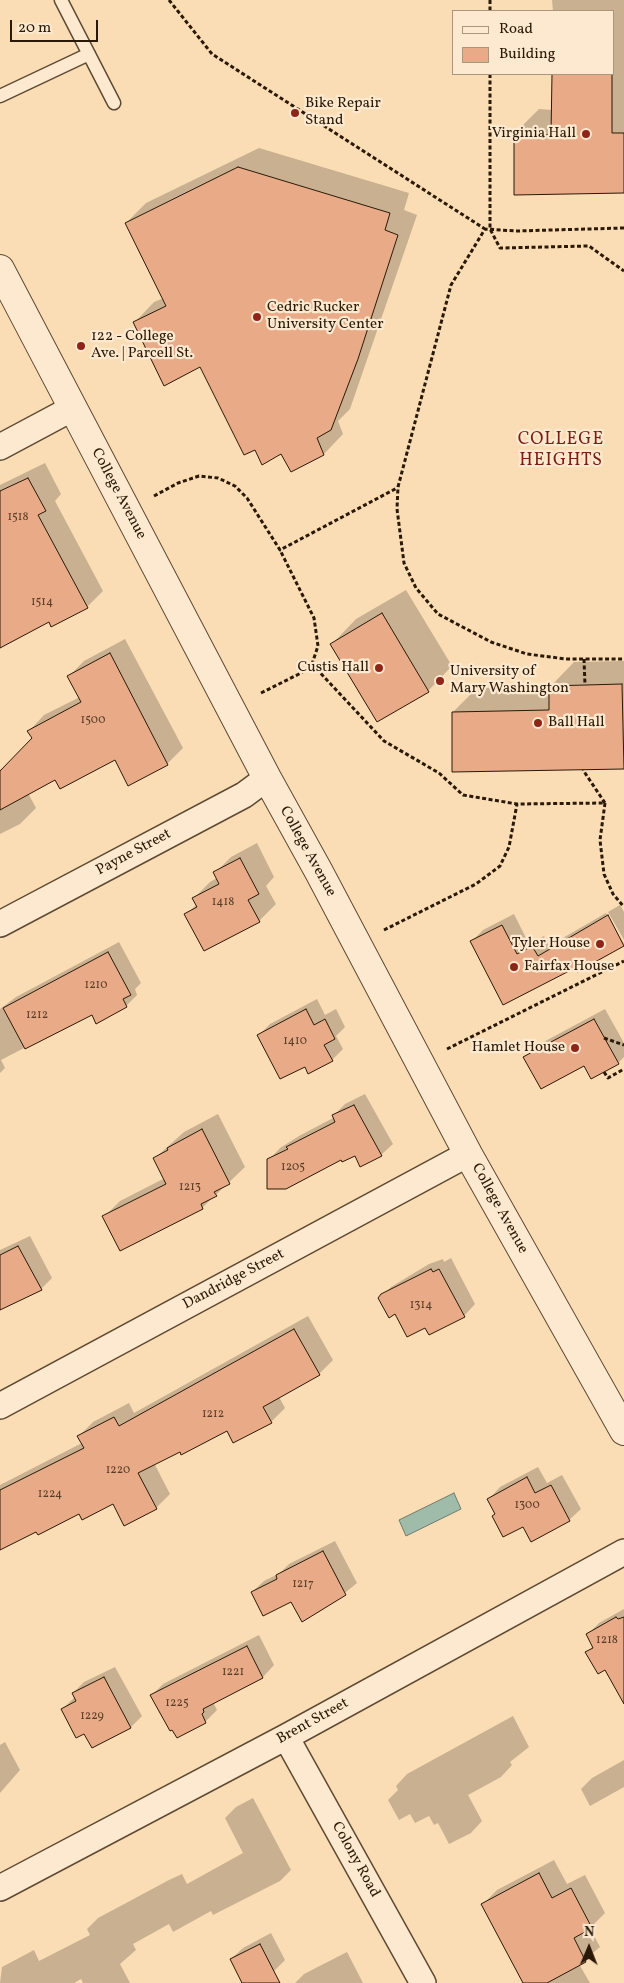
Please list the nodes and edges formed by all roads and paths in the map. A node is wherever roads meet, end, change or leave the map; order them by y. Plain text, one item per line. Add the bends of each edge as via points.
1 (61, 0) edge
2 (170, 0) edge
3 (89, 54) junction
4 (490, 75) edge
5 (0, 96) edge
6 (114, 102) dead end
7 (624, 228) edge
8 (487, 229) junction
9 (0, 269) edge
10 (624, 272) edge
11 (73, 408) junction
12 (0, 447) edge
13 (398, 487) junction
14 (154, 496) dead end
15 (280, 550) junction
16 (584, 659) junction
17 (624, 659) edge
18 (312, 664) junction
19 (585, 685) dead end
20 (261, 693) dead end
21 (583, 770) dead end
22 (266, 778) junction
23 (605, 803) junction
24 (517, 804) junction
25 (624, 907) edge
26 (0, 924) edge
27 (384, 930) dead end
28 (624, 961) edge
29 (604, 1038) dead end
30 (624, 1045) edge
31 (447, 1049) dead end
32 (624, 1069) edge
33 (604, 1072) dead end
34 (468, 1154) junction
35 (0, 1406) edge
36 (624, 1431) edge
37 (624, 1552) edge
38 (286, 1736) junction
39 (0, 1888) edge
40 (423, 1983) edge

1 - 3 lane
2 - 8 path via 212,54
3 - 5 lane
3 - 6 lane
4 - 8 path
7 - 8 path via 516,232
8 - 10 path via 500,248 589,246
8 - 13 path via 451,285
9 - 11 street, College Avenue
11 - 12 street
11 - 22 street, College Avenue
13 - 15 path
13 - 16 path via 398,536 404,564 416,588 438,614 490,642 527,654
14 - 15 path via 199,476 218,478 235,486 247,498
15 - 18 path via 314,618 318,646
16 - 17 path
16 - 19 path
18 - 20 path
18 - 24 path via 384,741 439,773 464,795
21 - 23 path
22 - 26 street, Payne Street via 244,795
22 - 34 street, College Avenue
23 - 24 path
23 - 25 path via 600,840 604,874 613,894
24 - 27 path via 510,846 500,866 476,884
28 - 31 path
29 - 30 path
32 - 33 path via 608,1078
34 - 35 street, Dandridge Street
34 - 36 street, College Avenue
37 - 38 street, Brent Street
38 - 39 street, Brent Street
38 - 40 street, Colony Road

